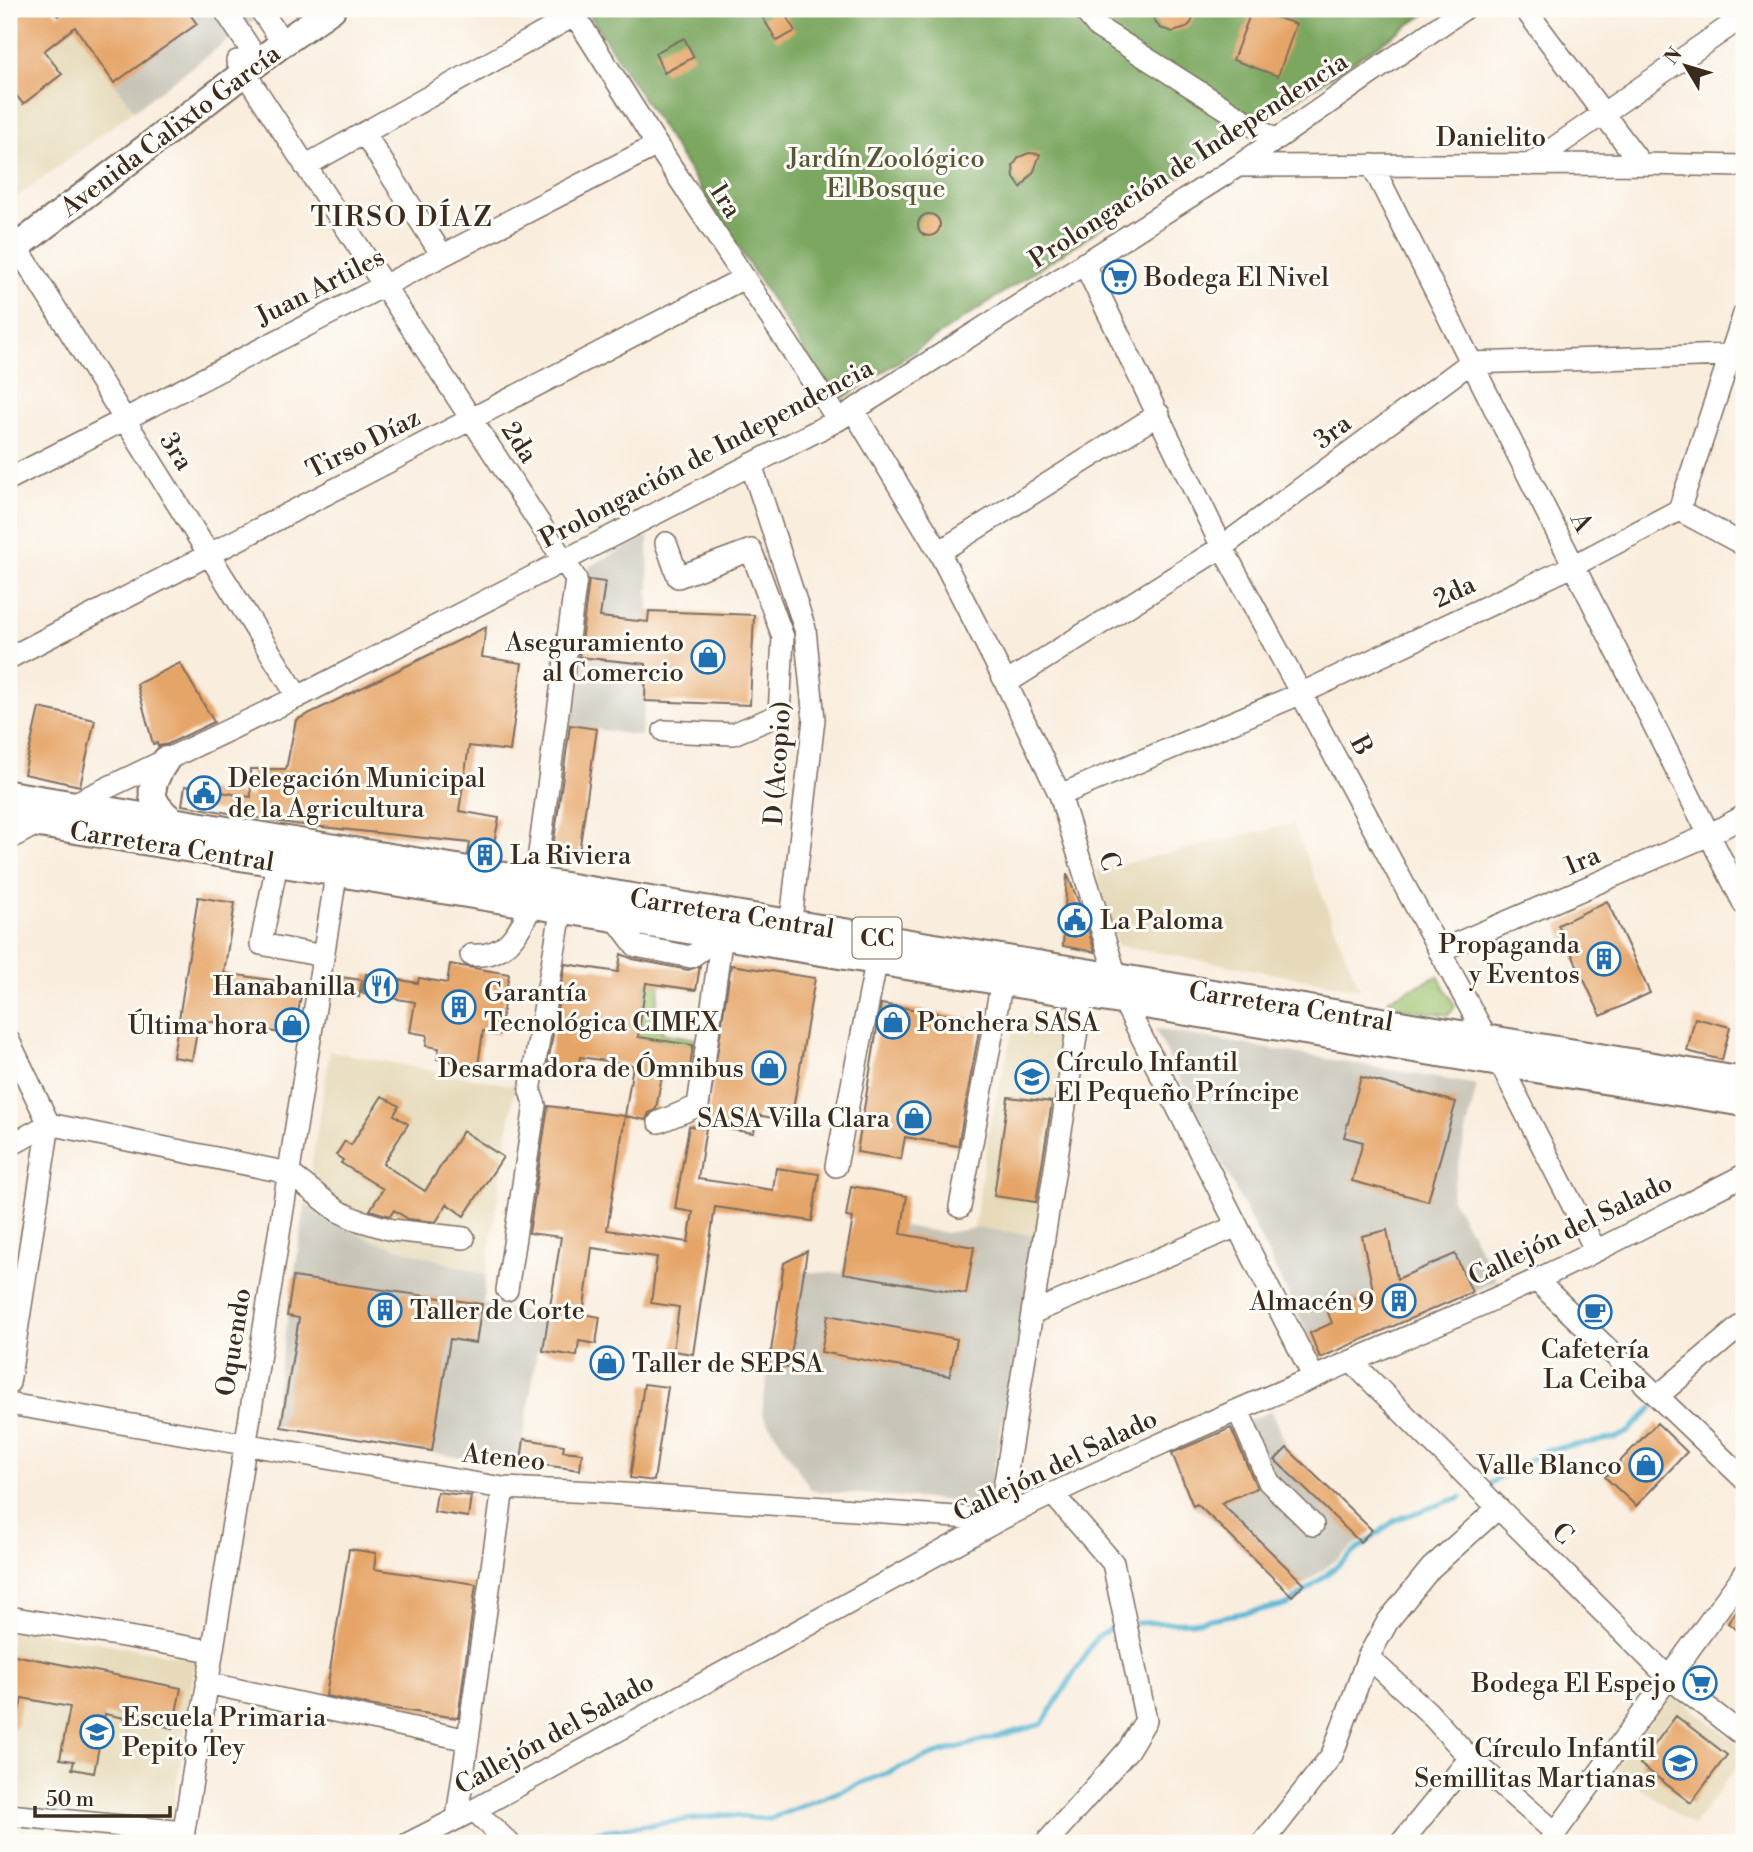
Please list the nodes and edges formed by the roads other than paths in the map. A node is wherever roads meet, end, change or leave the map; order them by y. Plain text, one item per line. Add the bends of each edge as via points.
1 (224, 9) edge
2 (260, 9) edge
3 (307, 9) edge
4 (332, 9) edge
5 (1083, 9) edge
6 (1464, 9) edge
7 (1525, 9) edge
8 (573, 12) edge
9 (1744, 16) edge
10 (279, 37) junction
11 (244, 61) junction
12 (1603, 114) junction
13 (364, 133) junction
14 (1275, 140) junction
15 (657, 145) junction
16 (1530, 164) junction
17 (1641, 164) junction
18 (1372, 165) junction
19 (306, 166) junction
20 (1238, 166) junction
21 (1744, 166) edge
22 (11, 241) edge
23 (442, 255) junction
24 (1084, 263) junction
25 (744, 278) junction
26 (383, 285) junction
27 (1744, 314) edge
28 (1731, 355) junction
29 (1470, 363) junction
30 (1159, 414) junction
31 (845, 415) junction
32 (124, 419) junction
33 (471, 419) junction
34 (751, 464) junction
35 (9, 479) edge
36 (1679, 510) junction
37 (771, 525) junction
38 (666, 543) dead end
39 (1744, 545) edge
40 (1222, 547) junction
41 (751, 550) junction
42 (939, 552) junction
43 (209, 554) junction
44 (564, 562) junction
45 (1573, 566) junction
46 (9, 658) edge
47 (1006, 683) junction
48 (1302, 693) junction
49 (298, 697) junction
50 (664, 732) dead end
51 (166, 760) junction
52 (9, 794) edge
53 (1060, 795) junction
54 (71, 805) junction
55 (1744, 816) edge
56 (9, 819) edge
57 (37, 824) junction
58 (172, 834) junction
59 (1709, 835) junction
60 (9, 839) edge
61 (279, 851) junction
62 (338, 861) junction
63 (533, 893) junction
64 (563, 898) junction
65 (1744, 904) edge
66 (722, 935) junction
67 (789, 935) junction
68 (879, 950) junction
69 (1439, 951) junction
70 (323, 956) junction
71 (471, 956) dead end
72 (1002, 981) junction
73 (1085, 984) junction
74 (1121, 990) junction
75 (1486, 1038) junction
76 (9, 1041) edge
77 (1500, 1063) junction
78 (1744, 1081) edge
79 (1744, 1103) edge
80 (659, 1122) dead end
81 (50, 1124) junction
82 (9, 1146) edge
83 (836, 1166) dead end
84 (289, 1173) junction
85 (1744, 1175) edge
86 (960, 1207) dead end
87 (1237, 1226) junction
88 (464, 1238) dead end
89 (1596, 1251) junction
90 (1536, 1280) junction
91 (507, 1290) dead end
92 (1032, 1313) junction
93 (1744, 1323) edge
94 (1351, 1361) junction
95 (1313, 1376) junction
96 (9, 1383) edge
97 (1658, 1396) junction
98 (9, 1404) edge
99 (1238, 1409) junction
100 (245, 1446) junction
101 (1744, 1479) edge
102 (503, 1488) junction
103 (1052, 1493) junction
104 (1498, 1508) junction
105 (999, 1520) junction
106 (1313, 1525) dead end
107 (1744, 1574) edge
108 (9, 1617) edge
109 (212, 1651) junction
110 (1368, 1657) junction
111 (1669, 1678) junction
112 (207, 1683) junction
113 (1744, 1736) edge
114 (468, 1740) junction
115 (1470, 1758) junction
116 (465, 1814) junction
117 (9, 1815) edge
118 (183, 1837) edge
119 (1552, 1838) edge
120 (409, 1843) edge
121 (509, 1843) edge
122 (1046, 1843) edge
123 (1263, 1843) edge
124 (1401, 1843) edge

1 - 11 street, 2da
2 - 10 street
3 - 10 main road, Avenida Calixto García
4 - 10 main road, Avenida Calixto García
5 - 14 street via 1099,28
6 - 14 street, Prolongación de Independencia
7 - 12 street
8 - 13 street
8 - 15 street, 1ra
9 - 12 street
10 - 11 main road, Avenida Calixto García
11 - 19 street, 2da
11 - 22 main road, Avenida Calixto García
12 - 16 street
12 - 17 street
13 - 19 street
13 - 23 street
14 - 20 street, Prolongación de Independencia
15 - 23 street, Juan Artiles
15 - 25 street, 1ra
16 - 17 street, Danielito
16 - 18 street, Danielito
17 - 21 street, Danielito
18 - 20 street, Danielito
18 - 29 street, A
19 - 26 street, 2da
20 - 24 street, Prolongación de Independencia
22 - 32 street, 3ra
23 - 26 street, Juan Artiles
24 - 30 street, B
24 - 31 street, Prolongación de Independencia
25 - 31 street, 1ra
25 - 33 street, Tirso Díaz
26 - 32 street, Juan Artiles
26 - 33 street, 2da
27 - 28 street
28 - 29 street
28 - 36 street
29 - 40 street, 3ra
29 - 45 street, A
30 - 40 street, B
30 - 42 street
31 - 34 street, Prolongación de Independencia
31 - 42 street, C
32 - 35 street, Juan Artiles
32 - 43 street, 3ra
33 - 43 street, Tirso Díaz
33 - 44 street, 2da
34 - 37 street, D (Acopio)
34 - 44 street, Prolongación de Independencia
36 - 39 street
36 - 45 street, 2da
37 - 41 street via 764,527
37 - 67 street, D (Acopio) via 805,629 814,719
38 - 41 street via 678,577
40 - 47 street, 3ra
40 - 48 street, B
41 - 50 street via 783,637 779,715 733,734
42 - 47 street, C
43 - 46 street, Tirso Díaz
43 - 49 street, 3ra
44 - 49 street, Prolongación de Independencia
44 - 63 street, 2da via 576,579
45 - 48 street, 2da
45 - 59 street, A
47 - 53 street, C
48 - 53 street, 2da
48 - 69 street, B
49 - 51 street, Prolongación de Independencia
51 - 54 street, Prolongación de Independencia
51 - 58 main road via 153,780 152,798
52 - 54 main road, Carretera Central / CC
53 - 74 street, C
54 - 57 street, Prolongación de Independencia
54 - 58 main road, Carretera Central / CC
55 - 59 street, 1ra
56 - 57 main road, Carretera Central / CC
57 - 58 main road, Carretera Central / CC
57 - 60 street, Prolongación de Independencia
58 - 61 main road, Carretera Central / CC
59 - 65 street, A
59 - 69 street, 1ra
61 - 62 main road, Carretera Central / CC
61 - 70 street via 261,944
62 - 63 main road, Carretera Central / CC
62 - 70 street, Oquendo
63 - 64 main road, Carretera Central / CC
63 - 71 street via 523,923 504,946 486,957
64 - 66 main road, Carretera Central / CC via 615,918
64 - 67 main road, Carretera Central / CC
64 - 91 street via 530,1091 535,1105
66 - 67 main road, Carretera Central / CC
66 - 80 street via 698,1106
67 - 68 main road, Carretera Central / CC
68 - 72 main road, Carretera Central / CC
68 - 73 main road, Carretera Central / CC
68 - 83 street
69 - 75 street, B
70 - 84 street, Oquendo
72 - 73 main road, Carretera Central / CC
72 - 86 street
73 - 74 main road, Carretera Central / CC
73 - 92 street
74 - 75 main road, Carretera Central / CC
74 - 77 main road, Carretera Central / CC
74 - 87 street, C
75 - 77 street, B
75 - 78 main road, Carretera Central / CC
76 - 81 street
77 - 79 main road, Carretera Central / CC
77 - 89 street, B
81 - 82 street
81 - 84 street
81 - 96 street
84 - 88 street via 338,1212 355,1219 392,1230
84 - 100 street, Oquendo
85 - 89 street, Callejón del Salado
87 - 92 street
87 - 95 street, C
89 - 90 street, Callejón del Salado
90 - 94 street, Callejón del Salado
90 - 97 street
92 - 105 street
93 - 97 street
94 - 95 street, Callejón del Salado
94 - 104 street, C
95 - 99 street, Callejón del Salado
97 - 101 street
98 - 100 street, Ateneo
99 - 103 street, Callejón del Salado
99 - 106 street via 1269,1482
100 - 102 street, Ateneo
100 - 109 street, Oquendo
102 - 105 street, Ateneo
102 - 114 street
103 - 105 street, Callejón del Salado
103 - 122 street via 1113,1563 1146,1720 1128,1750
104 - 110 street via 1432,1568 1388,1621
104 - 111 street, C
105 - 116 street, Callejón del Salado
107 - 111 street
108 - 109 street
109 - 112 street, Oquendo
110 - 115 street
110 - 123 street via 1332,1755
111 - 113 street, C
111 - 119 street
112 - 114 street
112 - 118 street, Oquendo
114 - 116 street
115 - 119 street
115 - 124 street
116 - 120 street, Callejón del Salado
116 - 121 street
117 - 118 street

